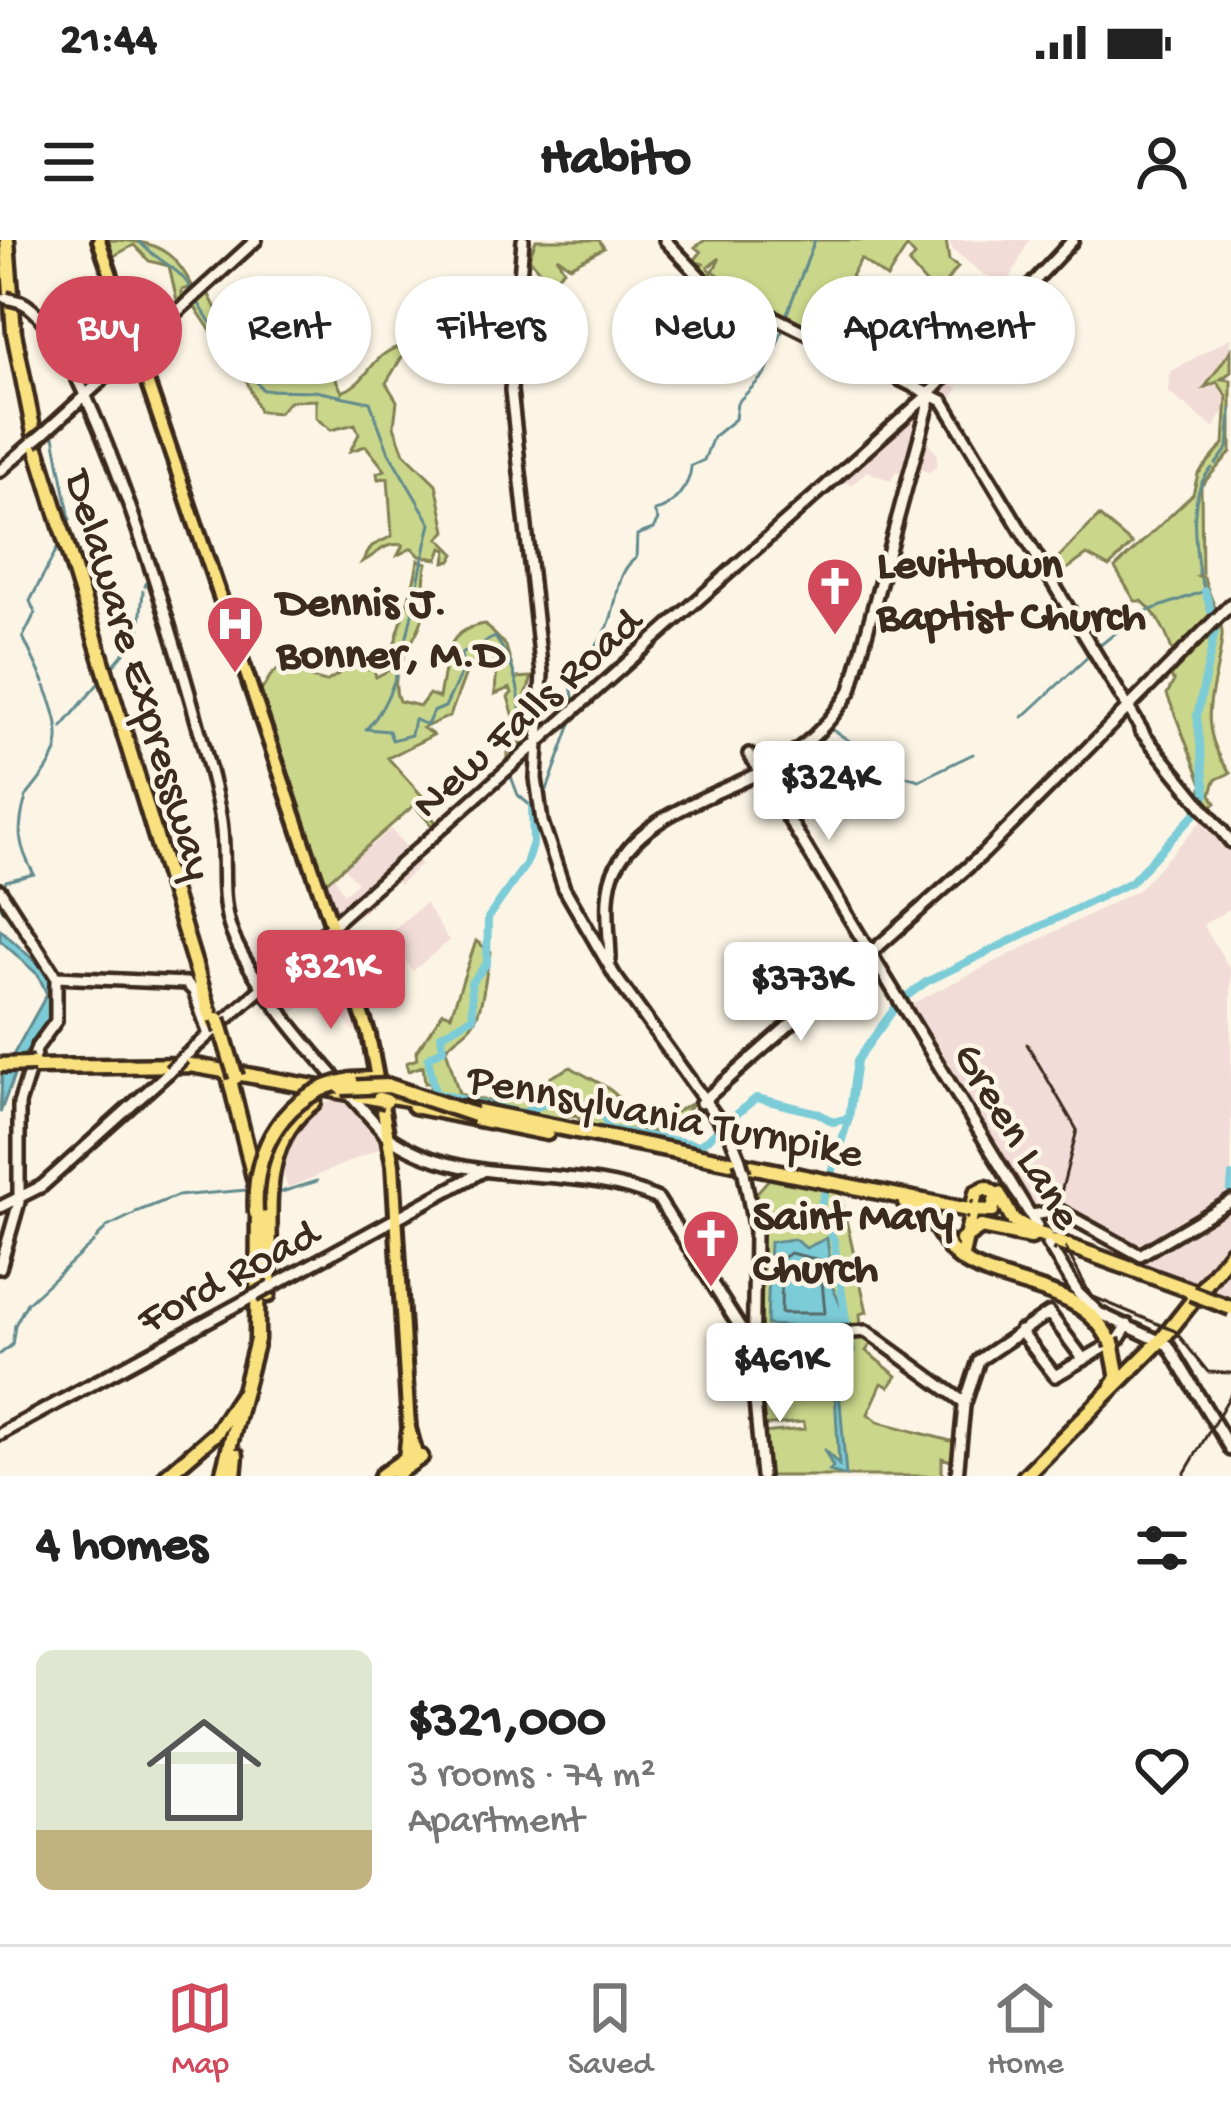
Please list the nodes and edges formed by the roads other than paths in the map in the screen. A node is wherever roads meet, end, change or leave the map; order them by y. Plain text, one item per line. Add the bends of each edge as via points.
1 (10, 240) edge
2 (99, 240) edge
3 (256, 240) edge
4 (523, 240) edge
5 (665, 240) edge
6 (1073, 240) edge
7 (111, 276) edge
8 (3, 297) edge
9 (182, 308) edge
10 (97, 384) edge
11 (148, 384) edge
12 (84, 396) junction
13 (928, 398) junction
14 (0, 471) edge
15 (1231, 606) edge
16 (1127, 709) junction
17 (538, 742) junction
18 (749, 754) dead end
19 (758, 773) junction
20 (1231, 842) edge
21 (0, 890) edge
22 (332, 925) junction
23 (872, 952) junction
24 (610, 966) junction
25 (56, 977) junction
26 (264, 986) junction
27 (216, 1029) junction
28 (0, 1066) edge
29 (230, 1071) junction
30 (352, 1089) junction
31 (381, 1093) junction
32 (701, 1103) junction
33 (471, 1112) junction
34 (388, 1136) junction
35 (630, 1147) junction
36 (484, 1170) junction
37 (824, 1184) junction
38 (1231, 1201) edge
39 (11, 1203) edge
40 (969, 1211) junction
41 (1030, 1215) junction
42 (396, 1219) junction
43 (1050, 1240) junction
44 (961, 1241) junction
45 (1231, 1250) edge
46 (974, 1265) junction
47 (0, 1268) edge
48 (257, 1279) junction
49 (1231, 1307) edge
50 (266, 1311) junction
51 (1128, 1325) junction
52 (1020, 1331) junction
53 (750, 1336) junction
54 (1111, 1344) junction
55 (1157, 1345) junction
56 (1084, 1360) junction
57 (1123, 1376) junction
58 (753, 1379) junction
59 (245, 1382) junction
60 (965, 1403) junction
61 (410, 1428) junction
62 (0, 1434) edge
63 (1231, 1450) edge
64 (419, 1458) junction
65 (395, 1475) edge
66 (166, 1476) edge
67 (227, 1476) edge
68 (381, 1476) edge
69 (424, 1476) edge
70 (762, 1476) edge
71 (957, 1476) edge
72 (1027, 1476) edge

1 - 27 highway, Delaware Expressway via 14,333 40,459
2 - 7 main road
3 - 9 main road
4 - 17 main road via 511,389 542,674
5 - 13 main road via 703,281
6 - 13 main road, New Falls Road
8 - 12 main road, bridge via 38,315
10 - 12 main road
11 - 22 main road
12 - 14 main road, bridge
12 - 26 main road via 134,510 188,685 219,812 229,923
13 - 16 main road via 956,418
13 - 17 main road, New Falls Road
13 - 19 main road via 854,685 825,728
15 - 16 main road
16 - 20 main road
16 - 23 main road via 988,850
17 - 22 main road, New Falls Road
17 - 24 main road via 537,798 561,882
18 - 19 main road, Green Lane
19 - 23 main road, Green Lane
19 - 24 main road via 665,820 617,864
21 - 25 main road
22 - 26 main road, New Falls Road
22 - 31 main road
23 - 32 main road
23 - 41 main road, Green Lane
24 - 32 main road
25 - 27 main road via 188,984
25 - 39 main road via 56,1021 35,1049 19,1104
26 - 27 main road, New Falls Road
26 - 34 main road
27 - 29 highway, Delaware Expressway
27 - 39 main road, New Falls Road, bridge
28 - 30 highway, Pennsylvania Turnpike, bridge via 190,1063
29 - 48 highway
29 - 50 highway, Delaware Expressway via 263,1190
29 - 67 highway, Delaware Expressway via 255,1182 262,1270 251,1375
30 - 31 highway, Pennsylvania Turnpike
30 - 31 highway
30 - 48 highway, bridge via 306,1097 275,1127 259,1162
31 - 33 highway, Pennsylvania Turnpike
31 - 33 highway, bridge via 413,1089
31 - 34 main road
31 - 35 highway, Pennsylvania Turnpike
32 - 53 main road, bridge via 740,1160 754,1216
33 - 35 highway
33 - 37 highway, Pennsylvania Turnpike
33 - 50 highway, bridge via 381,1085 346,1087 290,1125 272,1165
34 - 36 main road via 431,1161
34 - 42 main road
35 - 37 highway, Pennsylvania Turnpike
36 - 42 main road, Ford Road
36 - 53 main road via 656,1197
37 - 40 highway, Pennsylvania Turnpike
37 - 40 highway, Pennsylvania Turnpike
37 - 46 highway via 922,1209 958,1257
38 - 41 main road via 1140,1255 1060,1211
39 - 47 main road
40 - 43 highway, Pennsylvania Turnpike
40 - 44 highway via 992,1211 996,1193 976,1192 973,1201
41 - 51 main road, Green Lane via 1084,1300
42 - 61 main road via 405,1381 398,1394
42 - 62 main road, Ford Road, bridge
43 - 44 highway via 980,1227
43 - 46 highway via 1013,1220 995,1190 980,1188 958,1247
43 - 49 highway, Pennsylvania Turnpike, bridge
44 - 54 highway via 965,1259 1064,1297 1097,1319
45 - 55 highway
46 - 54 highway via 1068,1301
48 - 59 highway
50 - 67 highway, Delaware Expressway via 256,1384
51 - 55 main road, Green Lane
51 - 56 main road via 1119,1340
52 - 56 main road via 1053,1375
52 - 56 main road via 1048,1312
52 - 60 main road via 980,1358
53 - 58 main road
53 - 58 main road
53 - 60 main road via 878,1337
54 - 57 highway
55 - 57 highway
55 - 63 main road
57 - 72 highway
57 - 72 highway
58 - 70 main road
59 - 66 highway via 219,1430
59 - 67 highway
60 - 71 main road
61 - 64 main road
61 - 68 highway via 406,1458
64 - 65 highway
64 - 68 highway
64 - 69 highway
65 - 69 highway

